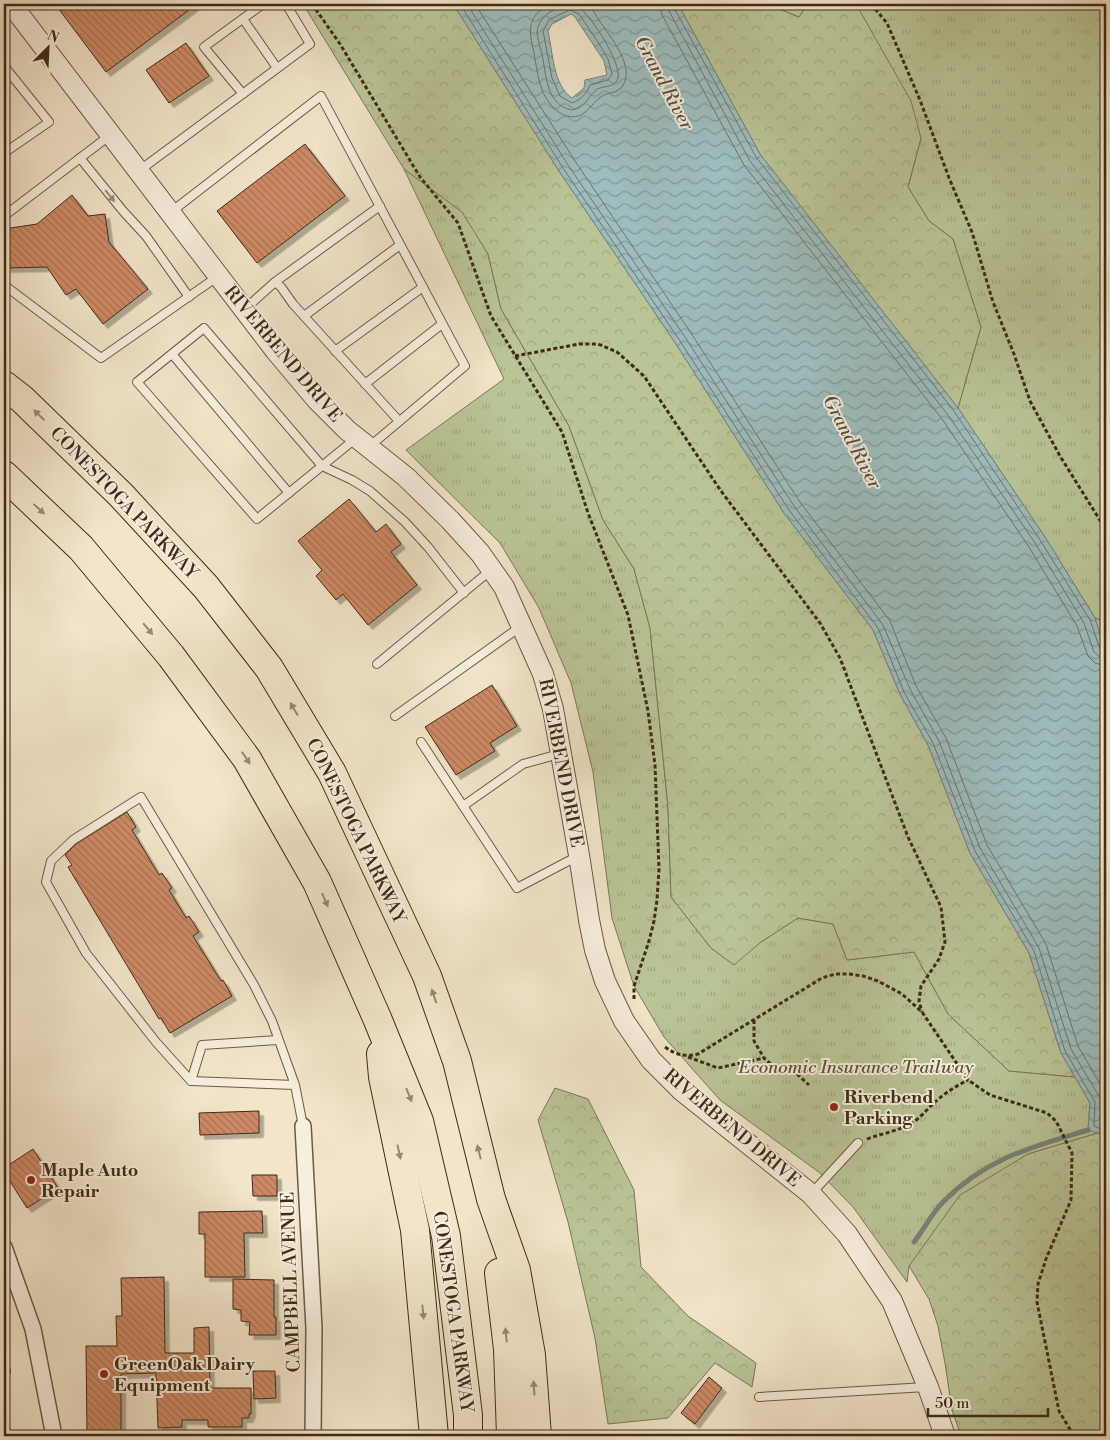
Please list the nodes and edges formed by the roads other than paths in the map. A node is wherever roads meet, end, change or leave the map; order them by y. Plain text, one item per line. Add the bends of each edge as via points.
1 (11, 4) edge
2 (263, 4) edge
3 (286, 4) edge
4 (243, 19) junction
5 (4, 66) edge
6 (277, 68) junction
7 (243, 94) junction
8 (111, 134) junction
9 (4, 153) edge
10 (80, 158) junction
11 (139, 172) junction
12 (380, 206) junction
13 (170, 213) junction
14 (4, 216) edge
15 (400, 245) junction
16 (219, 276) junction
17 (275, 282) junction
18 (4, 285) edge
19 (423, 287) junction
20 (189, 297) junction
21 (244, 310) junction
22 (304, 316) junction
23 (442, 324) junction
24 (335, 351) junction
25 (172, 354) junction
26 (365, 384) junction
27 (4, 385) edge
28 (399, 422) junction
29 (363, 443) junction
30 (322, 466) junction
31 (4, 475) edge
32 (289, 493) junction
33 (492, 570) junction
34 (464, 593) junction
35 (522, 626) junction
36 (376, 664) dead end
37 (395, 716) dead end
38 (420, 742) dead end
39 (562, 754) junction
40 (463, 806) junction
41 (580, 855) junction
42 (377, 1018) junction
43 (278, 1040) junction
44 (191, 1081) junction
45 (295, 1085) junction
46 (302, 1126) joint
47 (858, 1143) road end
48 (811, 1194) junction
49 (491, 1200) junction
50 (4, 1247) edge
51 (4, 1364) edge
52 (4, 1373) edge
53 (928, 1387) junction
54 (759, 1397) dead end
55 (54, 1436) edge
56 (313, 1436) edge
57 (434, 1436) edge
58 (468, 1436) edge
59 (510, 1436) edge
60 (537, 1436) edge
61 (945, 1436) edge

1 - 8 street, RIVERBEND DRIVE
2 - 4 lane
3 - 6 lane via 310,44
4 - 6 lane
4 - 7 lane via 204,47
5 - 9 lane via 48,122
6 - 7 lane
7 - 11 lane
8 - 10 lane
8 - 11 street, RIVERBEND DRIVE
10 - 14 lane
10 -> 20 lane via 146,236
11 - 13 street, RIVERBEND DRIVE
12 - 13 lane via 321,96
12 - 15 lane
12 - 17 lane
13 - 16 street, RIVERBEND DRIVE
15 - 19 lane
15 - 22 lane
16 - 20 lane
16 - 21 street, RIVERBEND DRIVE
17 - 21 lane
17 - 22 lane
18 - 20 lane via 101,358
19 - 23 lane
19 - 24 lane
21 - 29 street, RIVERBEND DRIVE via 317,400
22 - 24 lane
23 - 26 lane
23 - 28 lane via 465,366
24 - 26 lane
25 - 30 lane via 204,328
25 - 32 lane
25 - 32 lane via 137,382 257,519
26 - 28 lane
49 -> 27 highway, CONESTOGA PARKWAY via 457,1061 427,976 332,773 269,668 206,588 121,495
28 - 29 lane
29 - 30 lane
29 - 33 street, RIVERBEND DRIVE via 406,476 480,553
30 - 32 lane
30 - 34 lane via 370,491 405,522
31 -> 42 highway, CONESTOGA PARKWAY via 81,548 171,656 248,759 317,882
33 - 34 lane
33 - 35 street, RIVERBEND DRIVE via 504,587
34 - 36 lane
35 - 37 lane
35 - 39 street, RIVERBEND DRIVE via 543,674
38 - 40 lane
39 - 40 lane via 523,764
39 - 41 street, RIVERBEND DRIVE
40 - 41 lane via 518,888
41 - 48 street, RIVERBEND DRIVE via 589,920 604,981 634,1037 682,1092
42 -> 57 highway, CONESTOGA PARKWAY via 383,1077 415,1230
42 -> 58 highway, CONESTOGA PARKWAY via 419,1121 446,1236
43 - 44 lane via 202,1045
43 - 44 lane via 254,985 140,797 73,840 51,861 46,882 86,953
43 - 45 lane
44 - 45 lane
45 - 46 lane
46 - 56 street, CAMPBELL AVENUE via 314,1328
47 - 48 lane
48 - 53 street, RIVERBEND DRIVE via 847,1234 892,1301
59 -> 49 highway, CONESTOGA PARKWAY via 508,1349
60 -> 49 highway, CONESTOGA PARKWAY via 531,1355 516,1270
50 - 55 street via 33,1329
51 - 52 lane
53 - 54 lane
53 - 61 street, RIVERBEND DRIVE

